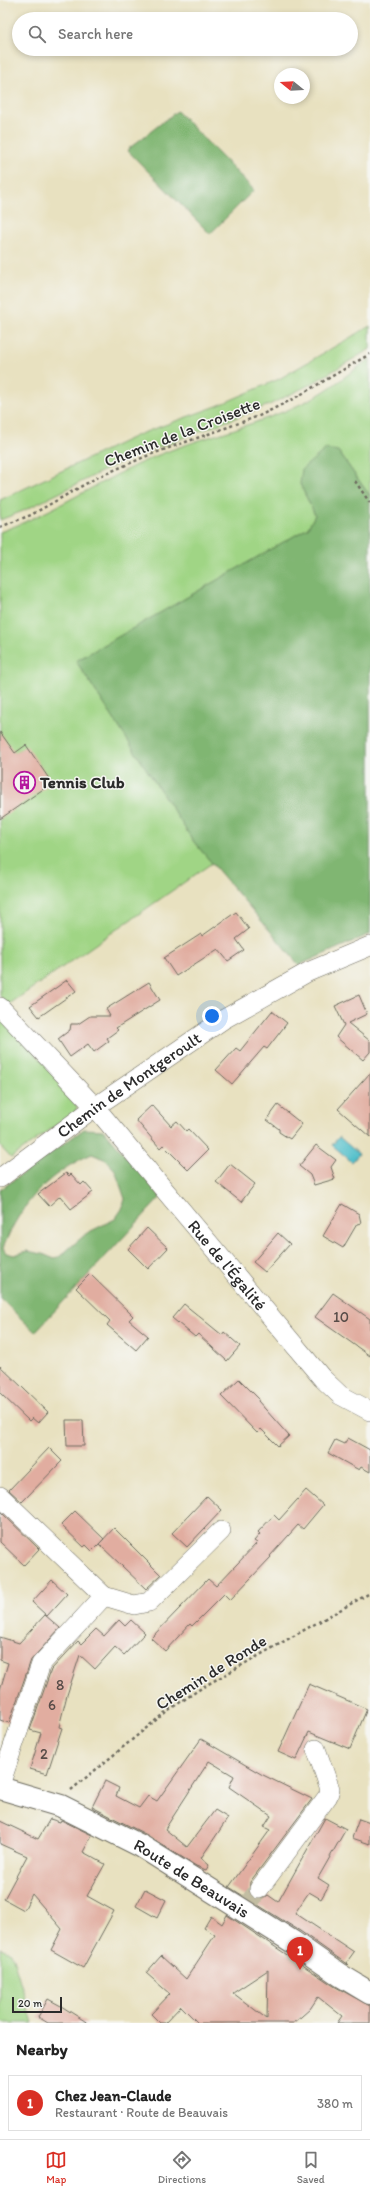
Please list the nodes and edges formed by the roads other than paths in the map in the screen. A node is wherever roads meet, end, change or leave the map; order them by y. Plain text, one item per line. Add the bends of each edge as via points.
1 (370, 946) edge
2 (0, 1007) edge
3 (94, 1107) junction
4 (0, 1178) edge
5 (370, 1410) edge
6 (0, 1496) edge
7 (221, 1531) dead end
8 (104, 1596) junction
9 (316, 1749) dead end
10 (0, 1785) edge
11 (0, 1788) edge
12 (250, 1901) junction
13 (370, 1993) edge

1 - 3 street, Chemin de Montgeroult via 308,972 224,1019
2 - 3 street, Rue de l'Égalité
3 - 4 street, Chemin de Montgeroult
3 - 5 street, Rue de l'Égalité via 322,1378 340,1395
6 - 8 street
7 - 8 street via 149,1602 134,1605
8 - 10 street via 41,1664
9 - 12 street via 330,1789 328,1796
11 - 12 main road, Route de Beauvais via 61,1806
12 - 13 main road, Route de Beauvais

